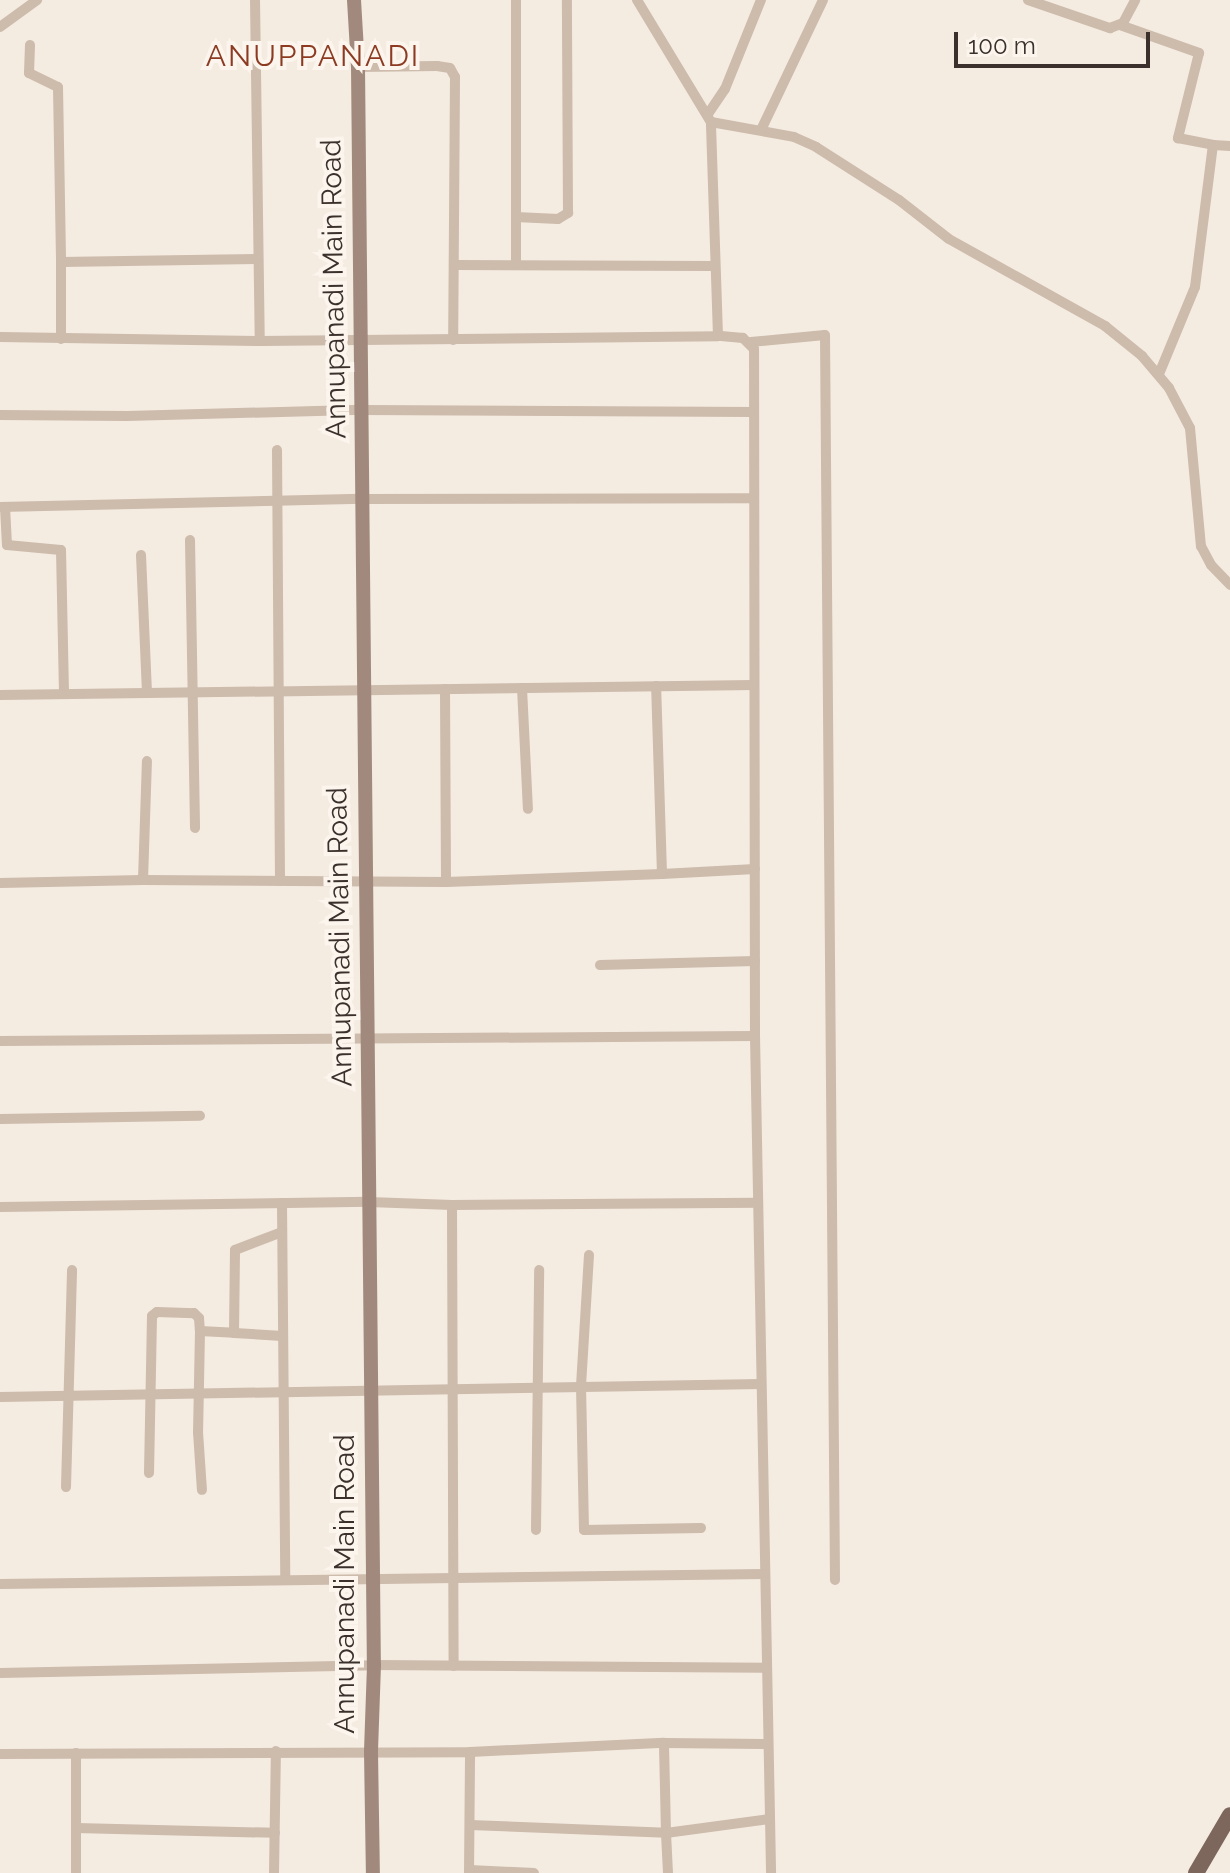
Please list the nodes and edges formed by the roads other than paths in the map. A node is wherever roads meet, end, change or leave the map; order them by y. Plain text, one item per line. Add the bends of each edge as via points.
1 (37, 0) edge
2 (255, 0) edge
3 (354, 0) edge
4 (516, 0) edge
5 (567, 0) edge
6 (637, 0) edge
7 (761, 0) edge
8 (823, 0) edge
9 (1028, 0) edge
10 (1135, 0) edge
11 (1120, 25) junction
12 (0, 27) edge
13 (30, 45) dead end
14 (358, 67) junction
15 (709, 118) junction
16 (761, 130) junction
17 (1213, 145) junction
18 (1230, 146) edge
19 (516, 217) junction
20 (258, 259) junction
21 (61, 262) junction
22 (456, 265) junction
23 (516, 265) junction
24 (713, 266) junction
25 (718, 336) junction
26 (0, 337) edge
27 (361, 338) junction
28 (61, 339) junction
29 (453, 340) junction
30 (260, 341) junction
31 (751, 342) junction
32 (1159, 374) junction
33 (362, 410) junction
34 (754, 412) junction
35 (0, 415) edge
36 (277, 450) dead end
37 (754, 498) junction
38 (362, 499) junction
39 (277, 501) junction
40 (2, 507) edge
41 (190, 540) dead end
42 (141, 555) dead end
43 (1230, 585) edge
44 (754, 685) junction
45 (656, 686) junction
46 (522, 688) junction
47 (445, 689) junction
48 (362, 690) junction
49 (277, 691) junction
50 (191, 692) junction
51 (147, 693) junction
52 (64, 694) junction
53 (0, 695) edge
54 (147, 761) dead end
55 (528, 809) dead end
56 (195, 828) dead end
57 (755, 869) junction
58 (662, 874) junction
59 (143, 880) junction
60 (280, 881) junction
61 (365, 882) junction
62 (446, 882) junction
63 (0, 883) edge
64 (755, 961) junction
65 (600, 965) dead end
66 (755, 1036) junction
67 (368, 1040) junction
68 (0, 1041) edge
69 (200, 1116) dead end
70 (0, 1119) edge
71 (369, 1202) junction
72 (282, 1203) junction
73 (758, 1203) junction
74 (452, 1205) junction
75 (0, 1207) edge
76 (282, 1232) junction
77 (589, 1255) dead end
78 (72, 1270) dead end
79 (539, 1270) dead end
80 (200, 1331) junction
81 (234, 1333) junction
82 (282, 1336) junction
83 (761, 1384) junction
84 (581, 1386) junction
85 (538, 1387) junction
86 (451, 1388) junction
87 (371, 1389) junction
88 (282, 1391) junction
89 (200, 1393) junction
90 (152, 1394) junction
91 (0, 1397) edge
92 (71, 1397) junction
93 (149, 1473) dead end
94 (66, 1487) dead end
95 (202, 1490) dead end
96 (701, 1528) dead end
97 (536, 1530) dead end
98 (764, 1574) junction
99 (373, 1576) junction
100 (453, 1576) junction
101 (285, 1578) junction
102 (835, 1580) dead end
103 (0, 1584) edge
104 (374, 1665) junction
105 (454, 1666) junction
106 (766, 1668) junction
107 (0, 1673) edge
108 (664, 1743) junction
109 (767, 1744) junction
110 (276, 1751) junction
111 (371, 1752) junction
112 (470, 1752) junction
113 (76, 1753) junction
114 (0, 1754) edge
115 (1230, 1815) edge
116 (769, 1819) junction
117 (470, 1825) junction
118 (76, 1828) junction
119 (275, 1833) junction
120 (666, 1833) junction
121 (470, 1871) edge
122 (76, 1873) edge
123 (274, 1873) edge
124 (373, 1873) edge
125 (534, 1873) edge
126 (668, 1873) edge
127 (771, 1873) edge
128 (1196, 1873) edge

1 - 12 street
2 - 20 street
3 - 14 street, Annupanadi Main Road
4 - 19 street
5 - 19 street via 568,213 558,219
6 - 15 street
7 - 15 street
8 - 16 street
9 - 11 street via 1110,28
10 - 11 street
11 - 17 street via 1199,53 1178,138
13 - 21 street via 29,73 54,83 59,92
14 - 22 street via 437,66 450,68 455,77
14 - 27 street, Annupanadi Main Road
15 - 16 street
15 - 24 street
16 - 32 street via 816,147 949,239 1105,326
17 - 18 street
17 - 32 street via 1195,287
19 - 23 street
20 - 21 street
20 - 30 street
21 - 28 street
22 - 23 street
22 - 29 street
23 - 24 street
24 - 25 street
25 - 29 street
25 - 31 street
26 - 28 street
27 - 29 street
27 - 30 street
27 - 33 street, Annupanadi Main Road
28 - 30 street
31 - 34 street
31 - 102 street via 825,335
32 - 43 street via 1190,428 1201,546
33 - 34 street
33 - 35 street
33 - 38 street, Annupanadi Main Road
34 - 37 street
36 - 39 street
37 - 38 street
37 - 44 street
38 - 39 street
38 - 48 street, Annupanadi Main Road
39 - 40 street
39 - 49 street
40 - 52 street via 7,545 61,550
41 - 50 street
42 - 51 street
44 - 45 street
44 - 57 street
45 - 46 street
45 - 58 street
46 - 47 street
46 - 55 street
47 - 48 street
47 - 62 street
48 - 49 street
48 - 61 street, Annupanadi Main Road
49 - 50 street
49 - 60 street
50 - 51 street
50 - 56 street
51 - 52 street
52 - 53 street
54 - 59 street
57 - 58 street
57 - 64 street
58 - 62 street
59 - 60 street
59 - 63 street
60 - 61 street
61 - 62 street
61 - 67 street, Annupanadi Main Road
64 - 65 street
64 - 66 street
66 - 67 street
66 - 73 street
67 - 68 street
67 - 71 street, Annupanadi Main Road
69 - 70 street
71 - 72 street
71 - 74 street
71 - 87 street, Annupanadi Main Road
72 - 75 street
72 - 76 street
73 - 74 street
73 - 83 street
74 - 86 street
76 - 81 street via 235,1250
76 - 82 street
77 - 84 street
78 - 92 street
79 - 85 street
80 - 81 street
80 - 89 street
80 - 90 street via 194,1313 152,1316
81 - 82 street
82 - 88 street
83 - 84 street
83 - 98 street
84 - 85 street
84 - 96 street via 584,1530
85 - 86 street
85 - 97 street
86 - 87 street
86 - 100 street
87 - 88 street
87 - 99 street, Annupanadi Main Road
88 - 89 street
88 - 101 street
89 - 90 street
89 - 95 street
90 - 92 street
90 - 93 street
91 - 92 street
92 - 94 street
98 - 100 street
98 - 106 street
99 - 100 street
99 - 101 street
99 - 104 street, Annupanadi Main Road
100 - 105 street
101 - 103 street
104 - 105 street
104 - 107 street
104 - 111 street, Annupanadi Main Road
105 - 106 street
106 - 109 street
108 - 109 street
108 - 112 street
108 - 120 street
109 - 116 street
110 - 111 street
110 - 113 street
110 - 119 street
111 - 112 street
111 - 124 street, Annupanadi Main Road
112 - 117 street
113 - 114 street
113 - 118 street
115 - 128 main road
116 - 120 street
116 - 127 street
117 - 120 street
117 - 121 street
118 - 119 street
118 - 122 street
119 - 123 street
120 - 126 street
121 - 125 street

